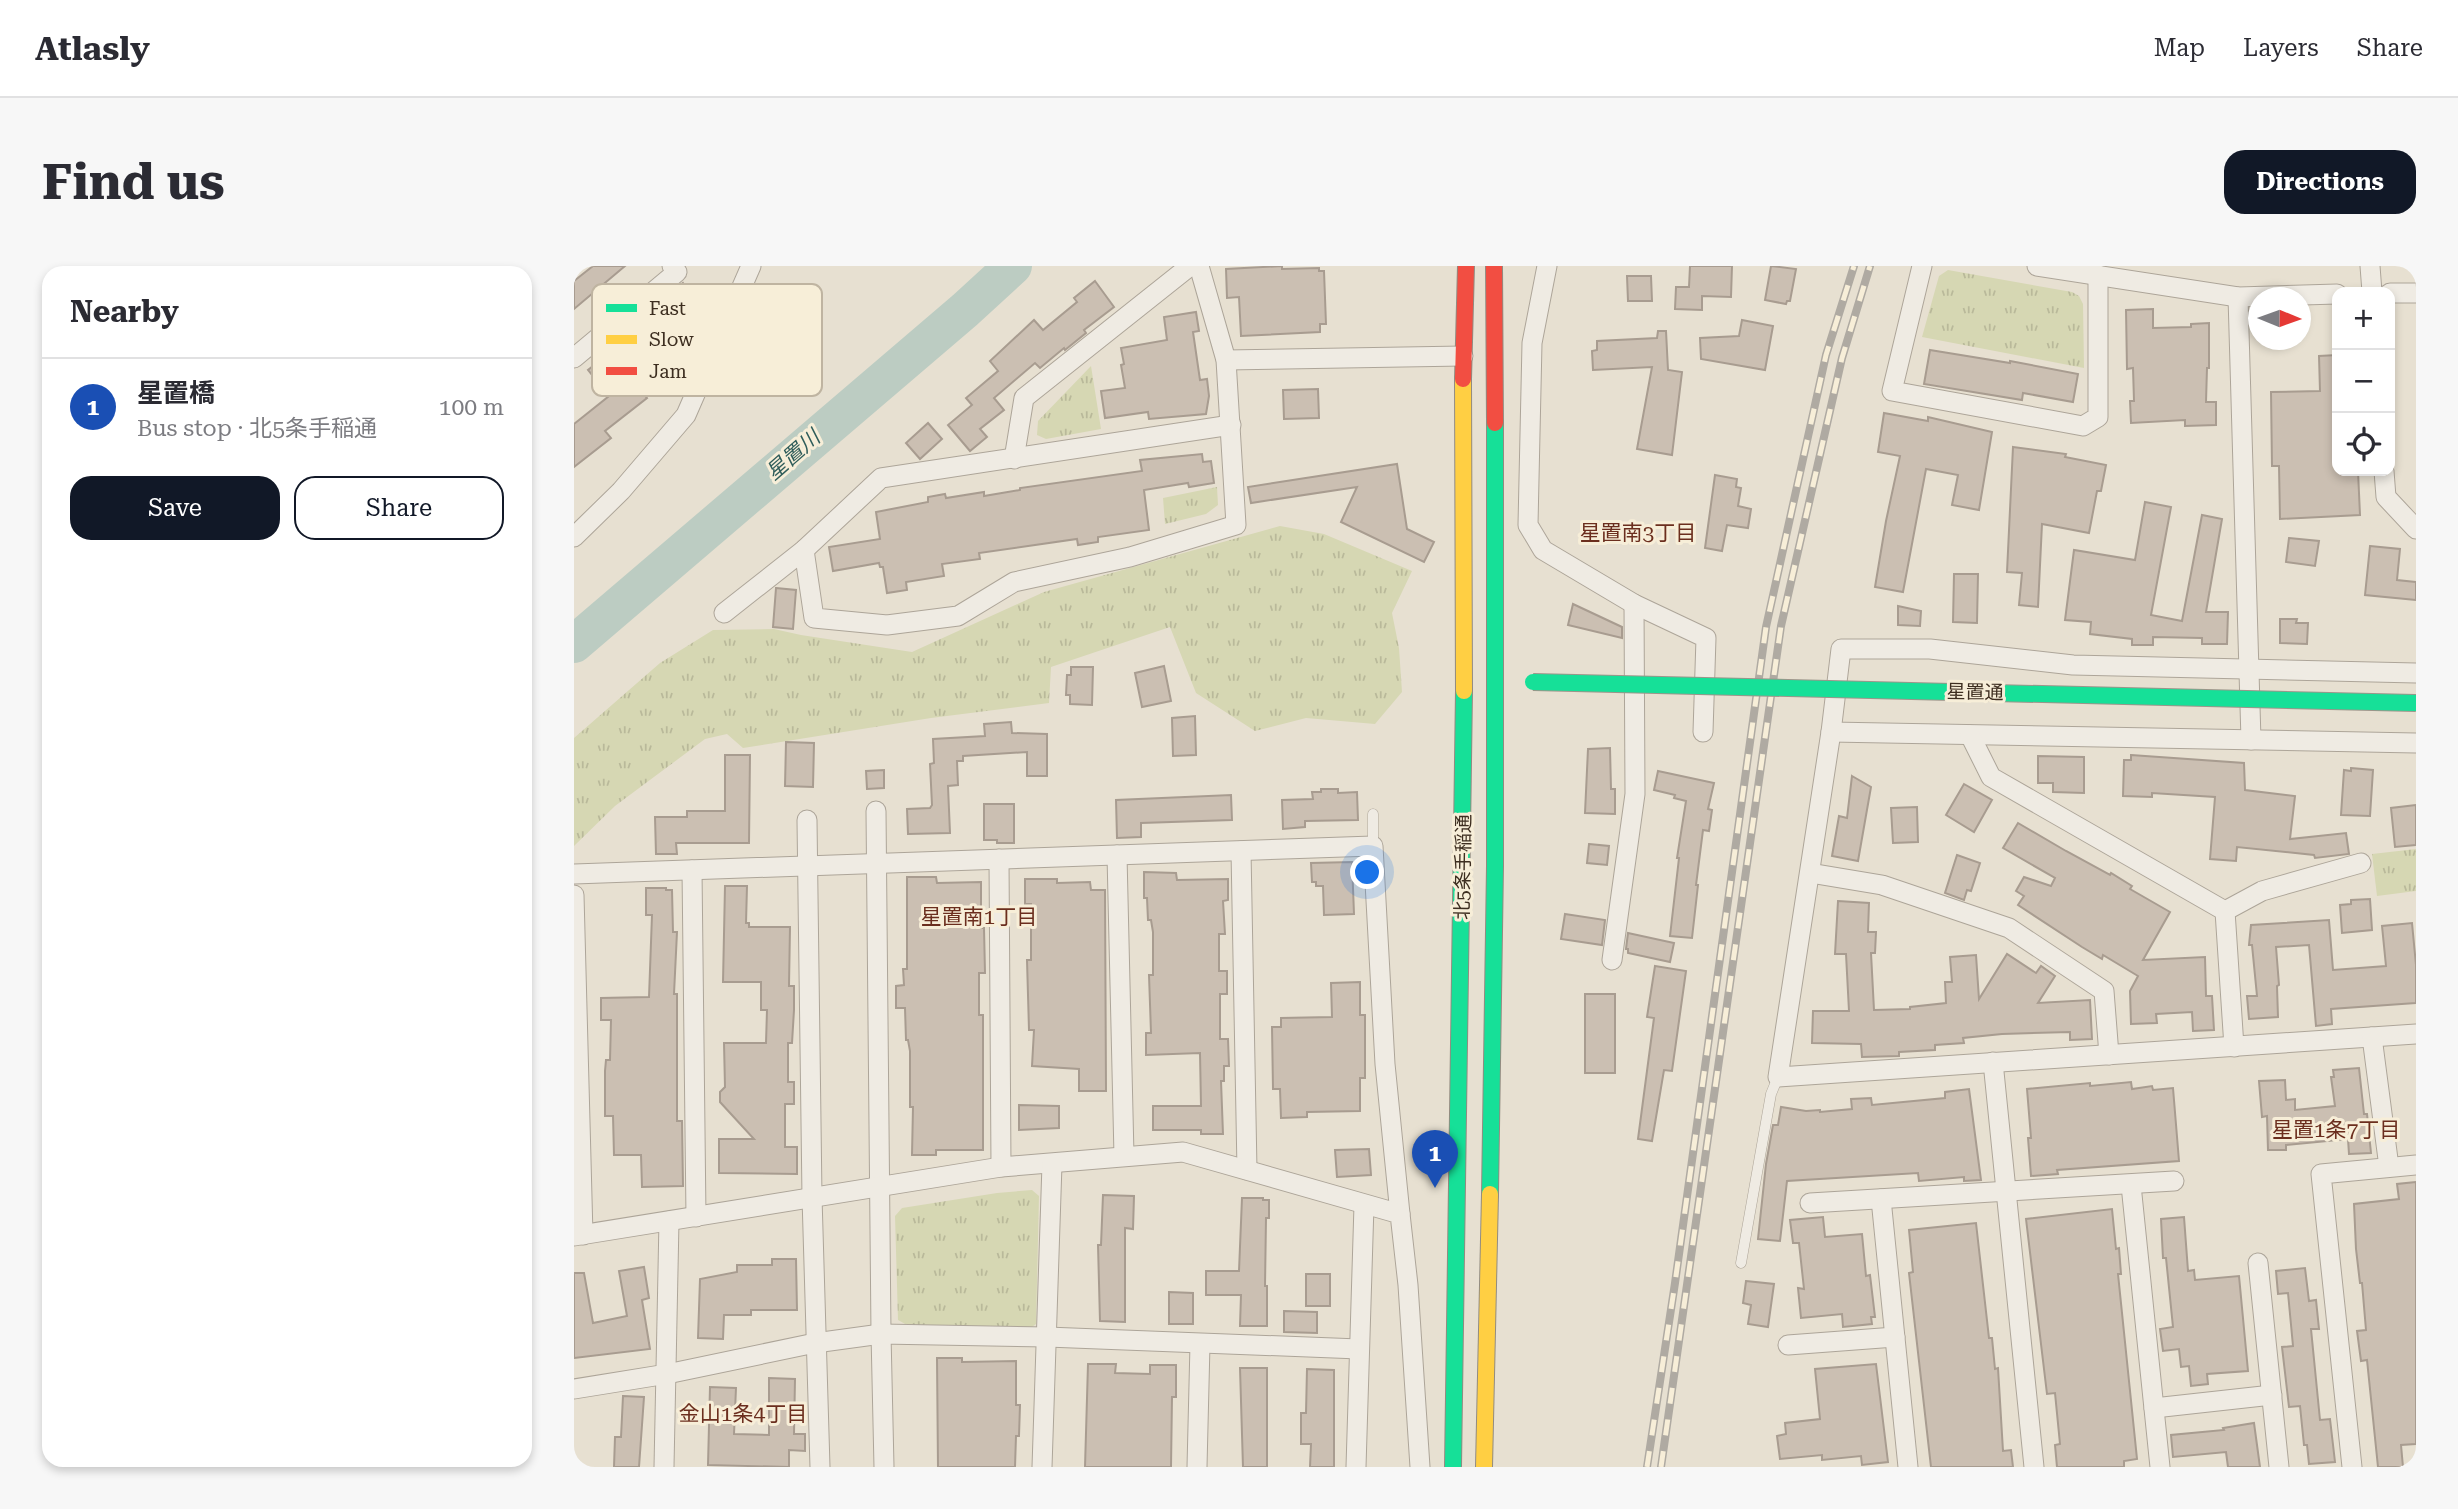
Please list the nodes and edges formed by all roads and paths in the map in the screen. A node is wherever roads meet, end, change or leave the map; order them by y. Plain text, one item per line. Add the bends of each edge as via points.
1 (672, 266) edge
2 (751, 266) edge
3 (1190, 266) edge
4 (1199, 266) edge
5 (1466, 266) edge
6 (1493, 266) edge
7 (1547, 266) edge
8 (1922, 266) edge
9 (2037, 266) edge
10 (2370, 266) edge
11 (2098, 275) junction
12 (663, 284) edge
13 (743, 284) edge
14 (2372, 287) edge
15 (2395, 293) edge
16 (2416, 293) edge
17 (2332, 294) edge
18 (2238, 297) junction
19 (592, 343) edge
20 (1463, 356) junction
21 (574, 358) edge
22 (1226, 360) junction
23 (694, 396) edge
24 (1231, 425) junction
25 (1014, 459) junction
26 (2384, 476) edge
27 (2416, 529) edge
28 (574, 537) edge
29 (804, 550) junction
30 (1634, 604) junction
31 (724, 613) dead end
32 (2248, 669) junction
33 (2416, 673) edge
34 (1534, 682) dead end
35 (2416, 703) edge
36 (1703, 732) dead end
37 (1830, 732) junction
38 (1970, 734) junction
39 (2251, 740) junction
40 (2416, 743) edge
41 (876, 811) dead end
42 (1373, 814) dead end
43 (807, 820) dead end
44 (1373, 846) junction
45 (1241, 851) junction
46 (1116, 855) junction
47 (999, 859) junction
48 (877, 863) junction
49 (2361, 863) dead end
50 (808, 866) junction
51 (692, 870) junction
52 (1810, 873) junction
53 (574, 874) edge
54 (574, 895) edge
55 (2225, 911) junction
56 (1612, 960) dead end
57 (2416, 1034) edge
58 (2372, 1037) junction
59 (2234, 1046) junction
60 (2109, 1055) junction
61 (1993, 1062) junction
62 (1778, 1077) junction
63 (1124, 1156) junction
64 (1052, 1164) junction
65 (2416, 1165) edge
66 (1001, 1167) junction
67 (2389, 1167) junction
68 (1248, 1170) junction
69 (2174, 1181) dead end
70 (2131, 1185) junction
71 (879, 1186) junction
72 (2006, 1192) junction
73 (812, 1197) junction
74 (1881, 1199) junction
75 (1810, 1203) dead end
76 (1364, 1205) junction
77 (1400, 1214) junction
78 (696, 1217) junction
79 (669, 1221) junction
80 (578, 1235) edge
81 (2258, 1263) dead end
82 (1741, 1264) dead end
83 (880, 1334) junction
84 (1047, 1337) junction
85 (1895, 1337) junction
86 (815, 1343) junction
87 (1200, 1344) junction
88 (1788, 1345) dead end
89 (1359, 1349) junction
90 (667, 1374) junction
91 (574, 1389) edge
92 (2272, 1395) junction
93 (2154, 1408) junction
94 (664, 1467) edge
95 (820, 1467) edge
96 (884, 1467) edge
97 (1042, 1467) edge
98 (1197, 1467) edge
99 (1356, 1467) edge
100 (1420, 1467) edge
101 (1453, 1467) edge
102 (1484, 1467) edge
103 (1908, 1467) edge
104 (2034, 1467) edge
105 (2160, 1467) edge
106 (2279, 1467) edge
107 (2352, 1467) edge

1 - 12 street via 677,272
2 - 13 street
3 - 25 street via 1024,398
4 - 22 street
5 - 20 main road, 北5条手稲通
6 - 102 main road, 北5条手稲通 via 1497,692
7 - 30 street via 1532,343 1528,525 1543,550
8 - 11 street via 1892,391 2083,426 2098,417
9 - 11 street
10 - 14 street
11 - 18 street
15 - 16 street
17 - 18 street
18 - 32 street
19 - 21 street
20 - 22 street
20 - 101 main road, 北5条手稲通 via 1465,692
22 - 24 street
23 - 28 street via 686,415 621,491
24 - 25 street
24 - 29 street via 1236,525 1130,557 1014,582 958,616 887,625 814,618
25 - 29 street via 881,478
26 - 27 street via 2386,497
29 - 31 street
30 - 36 street via 1706,638
30 - 56 street via 1635,794
32 - 33 street
32 - 37 street via 2073,664 1930,649 1841,649
32 - 39 street
34 - 35 main road, 星置通, bridge
37 - 38 street
37 - 52 street
38 - 39 street
38 - 55 street via 1991,777
39 - 40 street
41 - 48 street
42 - 44 lane
43 - 50 street
44 - 45 street
44 - 77 street via 1385,1064
45 - 46 street
45 - 68 street
46 - 47 street
46 - 63 street
47 - 48 street
47 - 66 street
48 - 50 street
48 - 71 street
49 - 55 street via 2262,891
50 - 51 street
50 - 73 street
51 - 53 street
51 - 78 street
52 - 60 street via 1882,885 2009,928 2104,991
52 - 62 street
54 - 80 street
55 - 59 street
57 - 58 street
58 - 59 street
58 - 67 street
59 - 60 street
60 - 61 street
61 - 62 street
61 - 72 street
62 - 82 lane via 1771,1094
63 - 64 street
63 - 68 street via 1183,1152
64 - 66 street
64 - 84 street
65 - 67 street
66 - 71 street
67 - 107 street via 2321,1174
68 - 76 street
69 - 70 street
70 - 72 street
70 - 93 street
71 - 73 street
71 - 83 street
72 - 74 street
72 - 104 street
73 - 78 street
73 - 86 street
74 - 75 street
74 - 85 street
76 - 77 street
76 - 89 street
77 - 100 street
78 - 79 street
79 - 80 street
79 - 90 street
81 - 92 street
83 - 84 street
83 - 86 street
83 - 96 street
84 - 87 street
84 - 97 street
85 - 88 street
85 - 103 street
86 - 90 street
86 - 95 street
87 - 89 street
87 - 98 street
89 - 99 street
90 - 91 street
90 - 94 street
92 - 93 street
92 - 106 street
93 - 105 street

